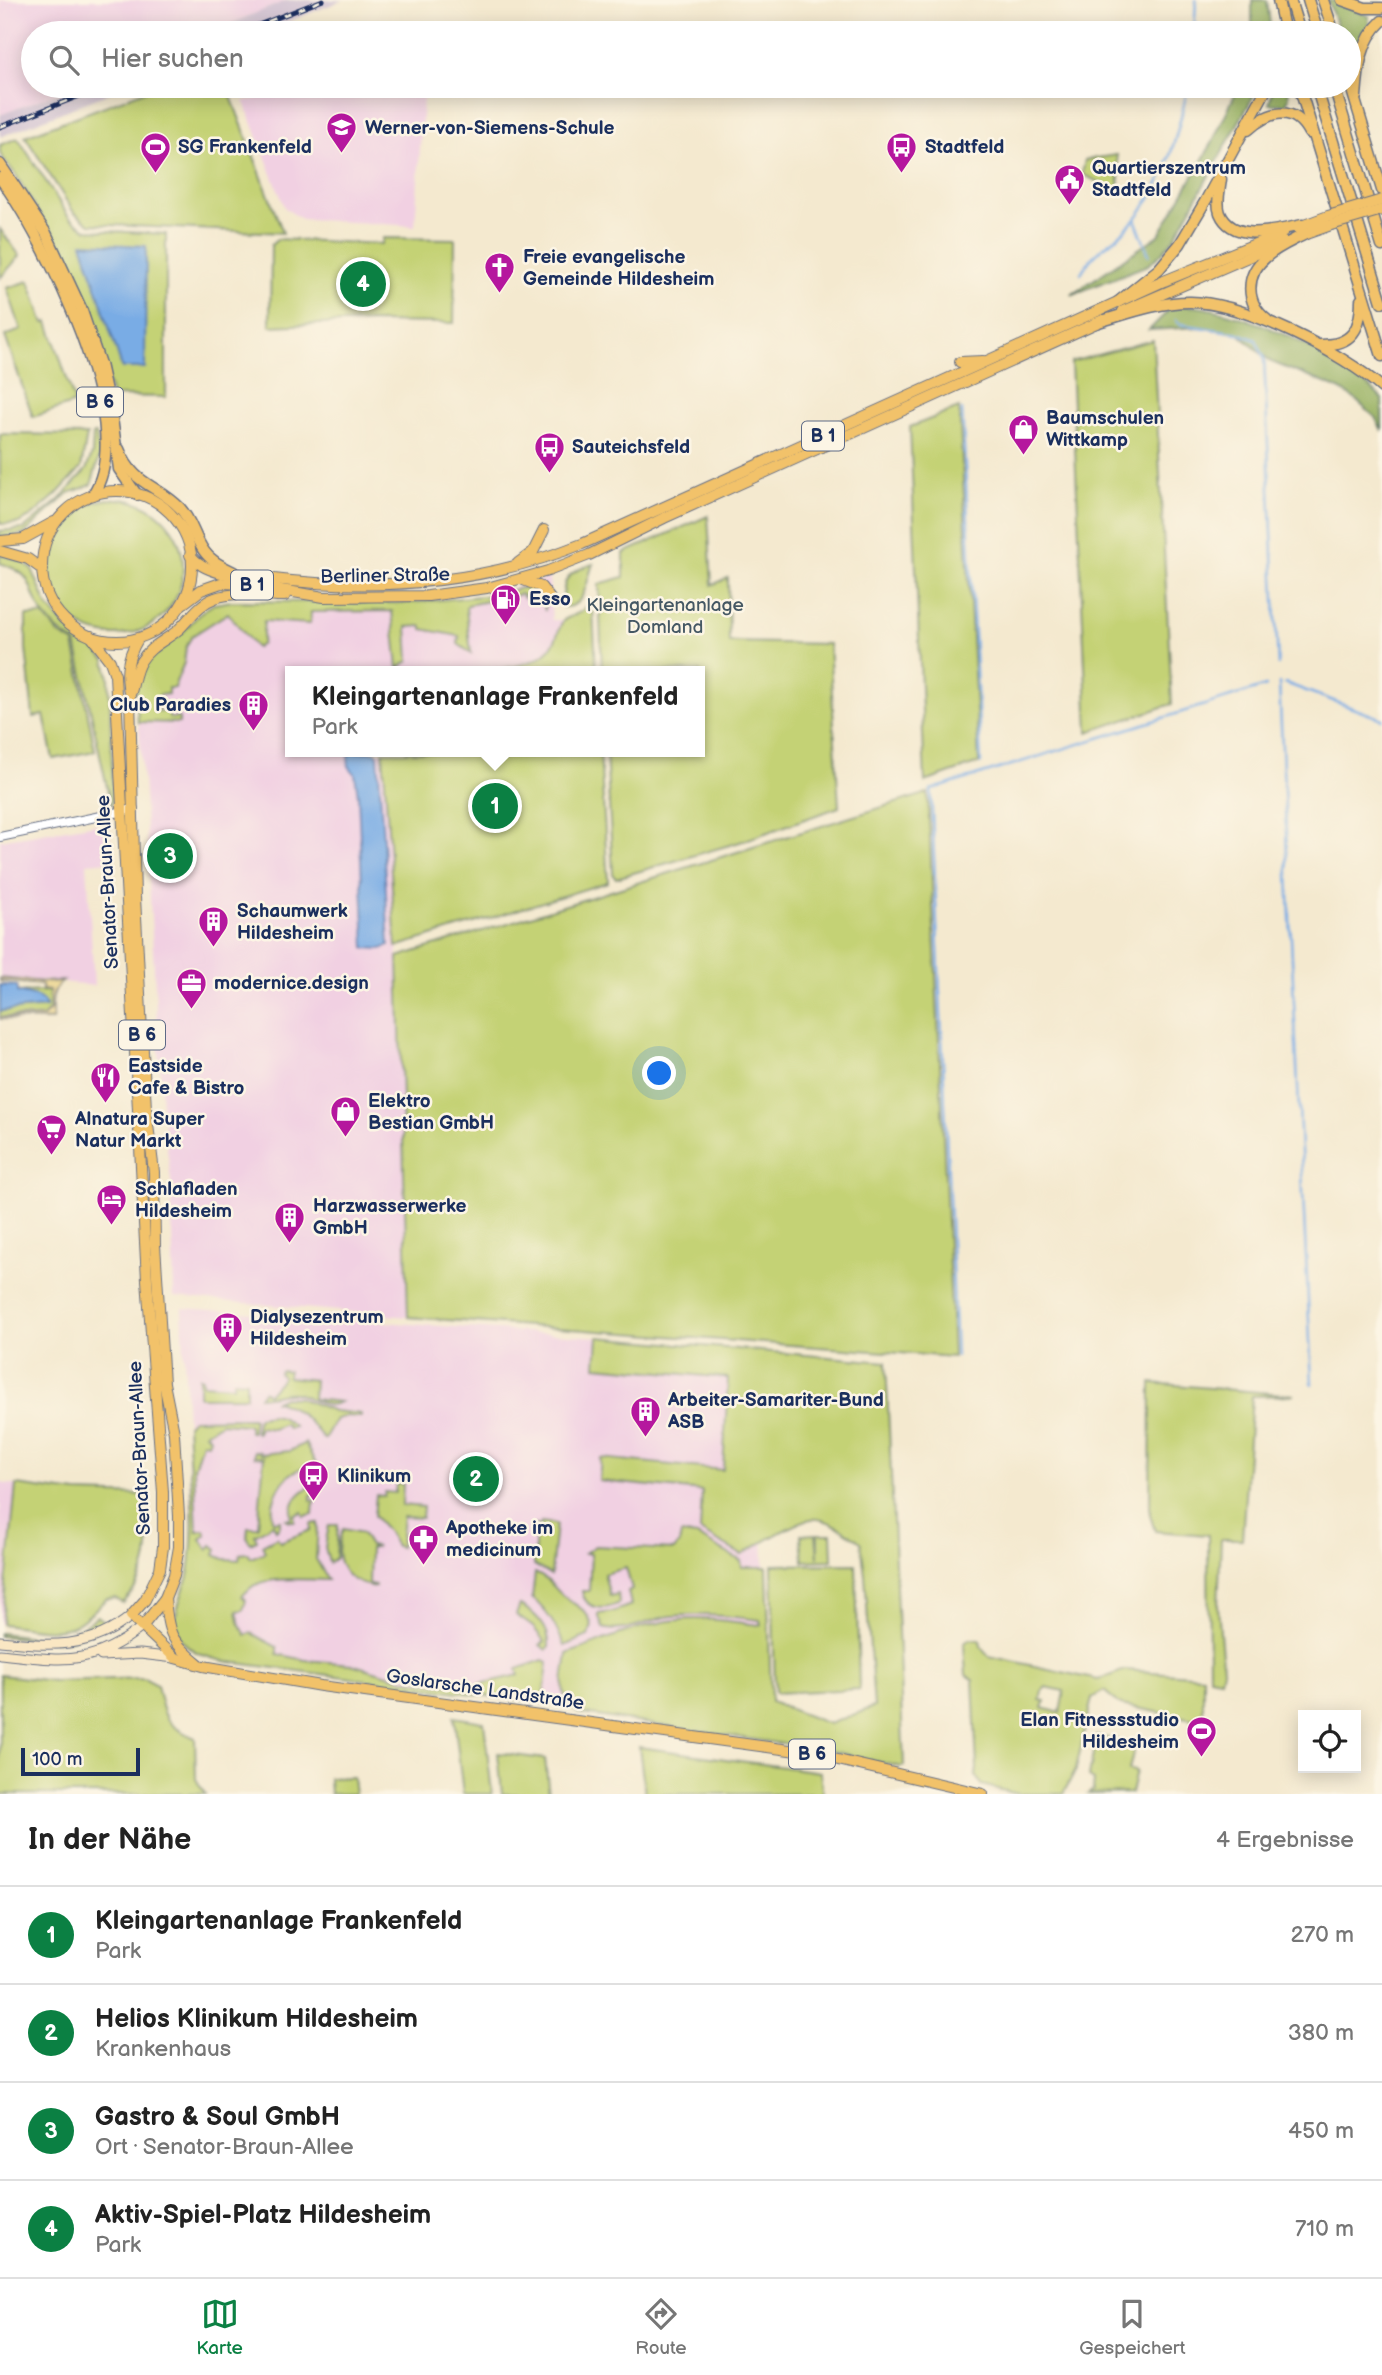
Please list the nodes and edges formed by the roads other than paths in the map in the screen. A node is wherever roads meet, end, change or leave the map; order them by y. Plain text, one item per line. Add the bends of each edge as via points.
1 (1278, 0) edge
2 (1290, 0) edge
3 (1308, 0) edge
4 (1322, 0) edge
5 (1342, 0) edge
6 (1382, 8) edge
7 (1282, 21) edge
8 (1296, 21) edge
9 (1314, 21) edge
10 (1330, 21) edge
11 (1382, 21) edge
12 (1361, 57) edge
13 (1262, 98) edge
14 (1303, 98) edge
15 (1320, 98) edge
16 (1338, 98) edge
17 (1354, 98) edge
18 (1357, 98) edge
19 (1356, 103) junction
20 (1241, 137) junction
21 (1320, 153) junction
22 (0, 164) edge
23 (1222, 171) junction
24 (0, 178) edge
25 (1382, 190) edge
26 (1382, 201) edge
27 (1382, 210) edge
28 (1329, 221) junction
29 (1303, 230) junction
30 (1382, 246) edge
31 (1361, 290) junction
32 (1118, 302) junction
33 (1382, 302) edge
34 (1095, 323) junction
35 (1275, 326) junction
36 (1314, 344) junction
37 (1382, 356) edge
38 (987, 361) junction
39 (960, 362) dead end
40 (1382, 388) edge
41 (114, 432) junction
42 (93, 494) junction
43 (137, 495) junction
44 (55, 522) junction
45 (544, 530) dead end
46 (0, 541) edge
47 (0, 551) edge
48 (190, 555) junction
49 (512, 567) junction
50 (43, 570) junction
51 (239, 575) junction
52 (520, 579) junction
53 (324, 597) junction
54 (551, 600) dead end
55 (184, 603) junction
56 (91, 636) junction
57 (138, 639) junction
58 (130, 697) junction
59 (134, 809) junction
60 (121, 812) junction
61 (0, 837) edge
62 (165, 1598) junction
63 (131, 1616) junction
64 (142, 1627) junction
65 (0, 1641) edge
66 (0, 1654) edge
67 (92, 1656) junction
68 (175, 1658) junction
69 (203, 1666) junction
70 (983, 1794) edge

1 - 7 highway
2 - 8 highway
3 - 9 highway
4 - 10 highway
5 - 6 highway
11 - 12 highway via 1372,30
13 - 20 highway
14 - 21 highway
15 - 33 highway
16 - 30 highway
17 - 19 highway
18 - 19 highway
19 - 25 highway
20 - 21 highway via 1264,118 1282,113 1304,124
20 - 23 highway
21 - 31 highway
22 - 41 highway, B 6 via 46,233 69,280 100,364
23 - 29 highway via 1220,212 1234,227 1250,232
23 - 32 highway via 1170,257
24 - 42 highway, B 6 via 50,260 91,365 106,444 104,472
26 - 28 main road, B 1, bridge
27 - 28 main road, B 1, bridge
28 - 29 main road, B 1
29 - 32 main road, B 1 via 1198,267
29 - 34 main road, B 1
29 - 35 highway via 1267,257 1253,274 1250,296 1254,306
31 - 36 highway via 1361,316 1351,336 1332,345
31 - 37 highway
32 - 38 main road, B 1
34 - 35 highway via 1167,303 1191,302 1237,310
34 - 52 main road, Berliner Straße / B 1 via 589,555
35 - 36 highway
36 - 40 highway via 1353,365
38 - 39 main road
38 - 49 main road, Berliner Straße / B 1 via 582,544
41 - 43 highway, B 6 via 120,469
41 - 51 highway via 131,471 179,508 210,558
42 - 43 main road
42 - 44 main road via 74,502
43 - 48 main road via 169,515
44 - 46 main road via 23,539
44 - 50 main road via 44,550
45 - 49 main road via 533,552
47 - 50 main road via 28,559
48 - 51 main road, Berliner Straße / B 1 via 204,567
48 - 55 main road
49 - 51 main road, Berliner Straße / B 1 via 439,582 388,586
50 - 56 main road via 58,610
52 - 53 main road, Berliner Straße / B 1 via 446,595
52 - 54 main road via 541,587
53 - 55 main road, Berliner Straße / B 1 via 221,583
53 - 58 main road via 236,595 207,602 145,655
55 - 57 main road via 166,625
56 - 57 main road
56 - 60 main road, Senator-Braun-Allee / B 6 via 115,675
57 - 58 main road, Senator-Braun-Allee / B 6 via 127,665
58 - 59 main road, Senator-Braun-Allee / B 6
59 - 60 street
59 - 62 main road, Senator-Braun-Allee / B 6 via 146,1109 154,1172 164,1383 179,1495 177,1562
60 - 61 street
60 - 63 main road, Senator-Braun-Allee / B 6 via 164,1519 156,1579
62 - 64 main road, Senator-Braun-Allee / B 6
62 - 69 main road, B 6 via 169,1632 176,1645
63 - 64 main road, B 6
63 - 65 main road via 116,1628 79,1643 47,1646
64 - 67 main road
64 - 68 main road, Goslarsche Landstraße / B 6
66 - 67 main road via 61,1659
67 - 68 main road
68 - 69 main road, Goslarsche Landstraße / B 6
69 - 70 main road, Goslarsche Landstraße / B 6 via 804,1752

